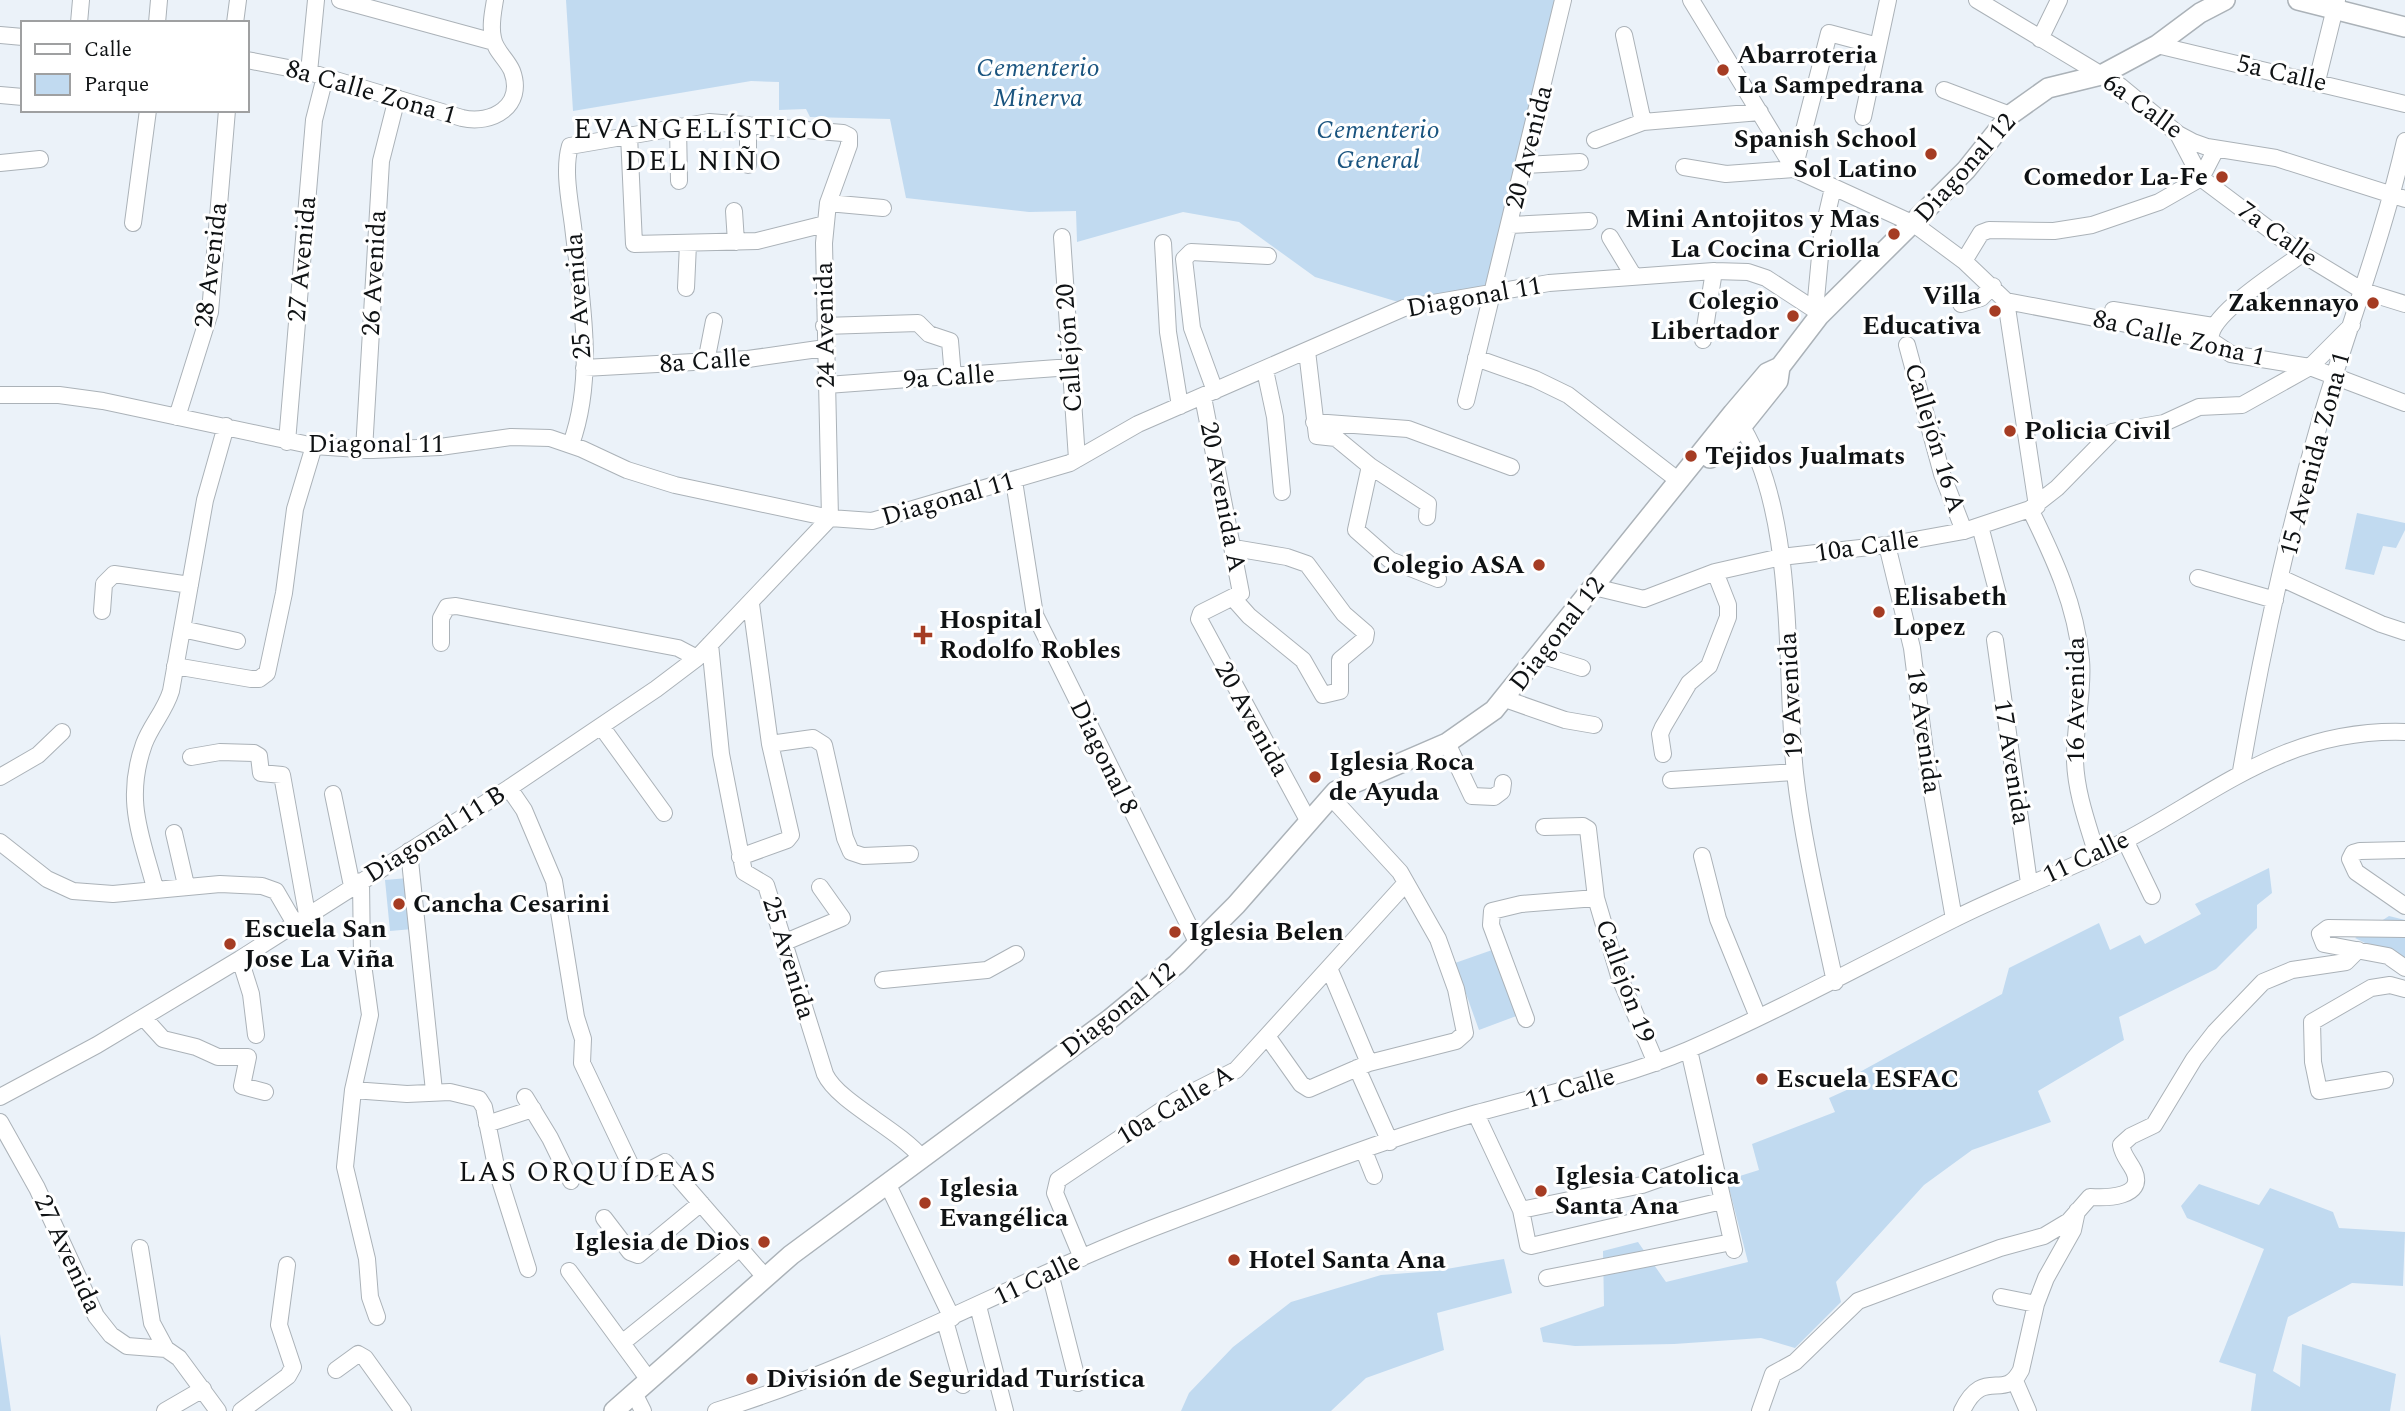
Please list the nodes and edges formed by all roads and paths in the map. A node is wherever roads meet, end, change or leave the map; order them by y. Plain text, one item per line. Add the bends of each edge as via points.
1 (81, 0) edge
2 (159, 0) edge
3 (238, 0) edge
4 (316, 0) edge
5 (340, 0) edge
6 (495, 0) edge
7 (1563, 0) edge
8 (1691, 0) edge
9 (1888, 0) edge
10 (1978, 0) edge
11 (2059, 0) edge
12 (2225, 0) edge
13 (2298, 0) edge
14 (2336, 6) edge
15 (79, 21) edge
16 (157, 21) edge
17 (235, 21) edge
18 (2405, 27) edge
19 (0, 35) edge
20 (1624, 36) dead end
21 (21, 37) edge
22 (2040, 39) junction
23 (494, 43) junction
24 (2157, 45) junction
25 (1878, 46) junction
26 (248, 60) edge
27 (309, 72) junction
28 (2101, 75) junction
29 (325, 77) junction
30 (2317, 81) junction
31 (1944, 90) dead end
32 (0, 95) edge
33 (21, 97) edge
34 (397, 98) junction
35 (2405, 104) edge
36 (148, 112) edge
37 (227, 112) edge
38 (1760, 112) junction
39 (2010, 114) junction
40 (1863, 117) dead end
41 (1643, 122) junction
42 (748, 125) junction
43 (678, 126) junction
44 (2178, 134) junction
45 (629, 135) junction
46 (1595, 141) dead end
47 (2405, 141) edge
48 (2216, 149) junction
49 (40, 159) dead end
50 (1580, 162) dead end
51 (0, 163) edge
52 (748, 165) dead end
53 (1525, 165) junction
54 (1684, 167) dead end
55 (1794, 169) junction
56 (2202, 178) junction
57 (679, 181) dead end
58 (1833, 188) junction
59 (2399, 197) edge
60 (828, 203) junction
61 (883, 208) dead end
62 (734, 211) dead end
63 (1590, 220) dead end
64 (133, 223) dead end
65 (825, 224) junction
66 (1510, 225) junction
67 (1914, 225) junction
68 (1062, 237) dead end
69 (1610, 237) dead end
70 (736, 242) junction
71 (1163, 243) dead end
72 (688, 244) junction
73 (2302, 254) junction
74 (1268, 256) dead end
75 (1964, 261) junction
76 (1714, 271) junction
77 (1633, 275) junction
78 (1993, 286) junction
79 (686, 288) dead end
80 (2363, 291) junction
81 (1491, 292) junction
82 (2006, 301) junction
83 (1961, 304) dead end
84 (2405, 304) edge
85 (1817, 313) junction
86 (714, 321) dead end
87 (2352, 324) junction
88 (824, 326) junction
89 (2212, 333) junction
90 (1703, 340) dead end
91 (1907, 345) dead end
92 (825, 348) junction
93 (1307, 352) junction
94 (1476, 358) junction
95 (706, 362) junction
96 (1071, 367) junction
97 (2310, 367) junction
98 (584, 368) junction
99 (1265, 370) junction
100 (953, 377) junction
101 (2333, 377) junction
102 (827, 386) junction
103 (1209, 394) junction
104 (0, 395) edge
105 (1466, 401) dead end
106 (2405, 403) edge
107 (1180, 406) junction
108 (177, 416) junction
109 (1738, 420) junction
110 (226, 426) junction
111 (1315, 429) junction
112 (287, 442) junction
113 (571, 444) junction
114 (314, 446) junction
115 (364, 450) junction
116 (1077, 459) junction
117 (1370, 466) junction
118 (1511, 467) dead end
119 (1014, 481) junction
120 (1679, 481) junction
121 (1282, 492) dead end
122 (2034, 507) junction
123 (1427, 517) dead end
124 (830, 518) junction
125 (1972, 529) junction
126 (1887, 545) junction
127 (1234, 548) junction
128 (1781, 557) junction
129 (1715, 572) junction
130 (2198, 578) dead end
131 (2281, 578) junction
132 (1438, 579) dead end
133 (190, 585) junction
134 (1594, 587) junction
135 (1233, 598) junction
136 (1999, 598) dead end
137 (2275, 600) junction
138 (751, 604) junction
139 (102, 611) dead end
140 (1199, 614) joint
141 (182, 629) junction
142 (2405, 632) edge
143 (1995, 640) dead end
144 (237, 641) dead end
145 (441, 643) dead end
146 (710, 645) junction
147 (1540, 655) junction
148 (697, 658) junction
149 (175, 666) junction
150 (1582, 668) dead end
151 (1505, 699) junction
152 (1594, 725) dead end
153 (601, 726) junction
154 (62, 732) dead end
155 (2405, 732) edge
156 (1447, 743) junction
157 (771, 744) junction
158 (1663, 754) dead end
159 (191, 757) dead end
160 (2241, 771) junction
161 (1795, 772) junction
162 (0, 777) edge
163 (1671, 780) dead end
164 (1503, 783) dead end
165 (509, 788) junction
166 (333, 793) dead end
167 (1330, 796) junction
168 (664, 813) dead end
169 (1309, 821) junction
170 (1544, 827) dead end
171 (174, 833) dead end
172 (2125, 841) junction
173 (0, 842) edge
174 (2405, 850) edge
175 (409, 851) junction
176 (909, 854) dead end
177 (2097, 855) junction
178 (1702, 856) dead end
179 (740, 857) junction
180 (2029, 883) junction
181 (356, 884) junction
182 (1405, 884) junction
183 (186, 885) junction
184 (820, 887) dead end
185 (155, 888) junction
186 (2152, 896) dead end
187 (1596, 898) junction
188 (2405, 906) edge
189 (301, 918) junction
190 (1954, 919) junction
191 (2405, 929) edge
192 (783, 943) junction
193 (1198, 944) junction
194 (2358, 950) junction
195 (1016, 954) dead end
196 (240, 959) junction
197 (1329, 968) junction
198 (2405, 968) edge
199 (883, 980) dead end
200 (1835, 982) junction
201 (2405, 989) edge
202 (1758, 1017) junction
203 (144, 1018) junction
204 (1526, 1019) dead end
205 (256, 1035) dead end
206 (1267, 1037) junction
207 (1689, 1050) junction
208 (1656, 1063) junction
209 (1363, 1066) junction
210 (2385, 1080) dead end
211 (353, 1090) junction
212 (434, 1091) junction
213 (265, 1093) dead end
214 (0, 1097) edge
215 (1476, 1114) junction
216 (0, 1122) edge
217 (487, 1124) junction
218 (1390, 1142) junction
219 (1364, 1150) junction
220 (921, 1157) junction
221 (1713, 1160) junction
222 (1374, 1176) dead end
223 (570, 1181) dead end
224 (887, 1184) junction
225 (1722, 1201) junction
226 (701, 1203) junction
227 (2078, 1209) junction
228 (1521, 1210) junction
229 (604, 1218) dead end
230 (140, 1248) dead end
231 (740, 1248) junction
232 (1082, 1258) junction
233 (287, 1265) dead end
234 (528, 1269) dead end
235 (569, 1271) dead end
236 (1050, 1273) junction
237 (765, 1277) junction
238 (1547, 1278) dead end
239 (2001, 1297) dead end
240 (2036, 1304) junction
241 (978, 1306) junction
242 (377, 1317) dead end
243 (948, 1319) junction
244 (622, 1343) junction
245 (166, 1349) junction
246 (336, 1370) dead end
247 (2015, 1381) junction
248 (1078, 1383) dead end
249 (963, 1385) dead end
250 (642, 1386) junction
251 (203, 1389) junction
252 (165, 1411) edge
253 (218, 1411) edge
254 (242, 1411) edge
255 (403, 1411) edge
256 (614, 1411) edge
257 (643, 1411) edge
258 (716, 1411) edge
259 (1005, 1411) edge
260 (1760, 1411) edge
261 (1962, 1411) edge
262 (2028, 1411) edge

1 - 15 street
2 - 16 street
3 - 17 street
4 - 27 street
5 - 23 street
6 - 23 street
7 - 53 street, 20 Avenida
8 - 38 street
9 - 25 street
10 - 22 street, 6a Calle
11 - 22 street
12 - 24 main road, Diagonal 12
13 - 14 main road
14 - 18 main road
14 - 30 street
19 - 21 street
20 - 41 street
22 - 28 street, 6a Calle
23 - 34 street, 8a Calle Zona 1 via 514,75 511,97 495,117 471,120
24 - 28 main road, Diagonal 12
24 - 30 street, 5a Calle
25 - 40 street
25 - 55 street via 1829,33
26 - 27 street, 8a Calle Zona 1
27 - 29 street, 8a Calle Zona 1
28 - 39 main road, Diagonal 12 via 2048,88
28 - 44 street, 6a Calle
29 - 34 street, 8a Calle Zona 1
29 - 112 street, 27 Avenida via 314,120
30 - 35 street, 5a Calle
31 - 39 street
32 - 33 street
34 - 115 street, 26 Avenida via 381,161
36 - 64 street
37 - 108 street, 28 Avenida via 210,312
38 - 41 street
38 - 55 street
39 - 67 main road, Diagonal 12
41 - 46 street
42 - 43 street via 725,121
42 - 52 street
42 - 60 street, 24 Avenida via 849,136
43 - 45 street
43 - 57 street
44 - 48 street, 6a Calle
44 - 56 street, 7a Calle
45 - 72 street via 634,244
45 - 98 street, 25 Avenida via 570,146 569,191 584,320
47 - 59 street, 15 Avenida Zona 1
48 - 56 street
48 - 59 street, 6a Calle via 2276,158
49 - 51 street
50 - 53 street
53 - 66 street, 20 Avenida
54 - 55 street via 1727,174
55 - 58 street
56 - 73 street, 7a Calle
56 - 75 street via 2160,202 2092,225 1981,233
58 - 67 street
58 - 85 street via 1822,235
59 - 80 street, 15 Avenida Zona 1
60 - 61 street
60 - 65 street, 24 Avenida
62 - 70 street
63 - 66 street
65 - 70 street via 767,240
65 - 88 street, 24 Avenida
66 - 81 street, 20 Avenida
67 - 75 street
67 - 85 main road, Diagonal 12
68 - 96 street, Callejón 20
69 - 77 street
70 - 72 street
71 - 107 street via 1168,332
72 - 79 street
73 - 80 street, 7a Calle
73 - 89 street
74 - 103 street, 20 Avenida A via 1191,253 1184,259 1192,328
75 - 78 street
76 - 77 street, Diagonal 11
76 - 85 street, Diagonal 11 via 1759,275
76 - 90 street
77 - 81 street, Diagonal 11
78 - 82 street
78 - 83 street via 1981,298
80 - 84 street, 7a Calle
80 - 87 street, 15 Avenida Zona 1
81 - 93 street, Diagonal 11 via 1398,310
81 - 94 street, 20 Avenida
82 - 89 street, 8a Calle Zona 1
82 - 122 street, 16 Avenida
85 - 109 main road, Diagonal 12 via 1780,367 1767,373
86 - 95 street
87 - 97 street
87 - 101 street, 15 Avenida Zona 1
88 - 92 street, 24 Avenida
88 - 100 street via 918,324 929,334 950,341
89 - 97 street, 8a Calle Zona 1 via 2240,357
91 - 125 street, Callejón 16 A via 1942,474
92 - 95 street, 8a Calle
92 - 102 street, 24 Avenida
93 - 99 street, Diagonal 11
93 - 111 street
94 - 105 street, 20 Avenida
94 - 120 street via 1568,395
95 - 98 street, 8a Calle
96 - 100 street, 9a Calle
96 - 116 street, Callejón 20
97 - 101 street
97 - 122 street, 10a Calle via 2242,405 2199,408 2164,422 2112,432
98 - 113 street, 25 Avenida
99 - 103 street, Diagonal 11
99 - 121 street
100 - 102 street, 9a Calle
101 - 106 street
101 - 131 street, 15 Avenida Zona 1
102 - 124 street, 24 Avenida
103 - 107 street, Diagonal 11
103 - 127 street, 20 Avenida A
104 - 108 street, Diagonal 11 via 79,397
107 - 116 street, Diagonal 11
108 - 110 street, Diagonal 11
109 - 120 main road, Diagonal 12
109 - 128 street, 19 Avenida via 1765,486
110 - 112 street, Diagonal 11
110 - 133 street via 205,499
111 - 117 street via 1336,438
111 - 118 street via 1408,429
112 - 114 street, Diagonal 11
113 - 115 street, Diagonal 11 via 550,438 511,437 440,447
113 - 124 street, Diagonal 11 via 662,482
114 - 115 street, Diagonal 11
114 - 149 street via 296,509 267,673 251,680
116 - 119 street, Diagonal 11
117 - 123 street via 1428,504
117 - 132 street via 1356,530 1390,560
119 - 124 street, Diagonal 11 via 882,520
119 - 193 street, Diagonal 8 via 1035,615
120 - 134 main road, Diagonal 12
122 - 125 street, 10a Calle
122 - 177 street, 16 Avenida via 2070,599 2078,639 2077,786
124 - 138 street, Diagonal 11 B
125 - 126 street, 10a Calle
125 - 136 street, Callejón 16 A
126 - 128 street, 10a Calle
126 - 190 street, 18 Avenida via 1912,648
127 - 135 street, 20 Avenida A via 1241,593
127 - 135 street via 1307,564 1344,614 1366,632 1365,639 1340,660 1340,691 1322,695 1306,663
128 - 129 street, 10a Calle
128 - 161 street, 19 Avenida
129 - 134 street, 10a Calle via 1644,598
129 - 158 street via 1728,617 1709,666 1694,676 1660,734
130 - 137 street
131 - 137 street, 15 Avenida Zona 1
131 - 142 street
133 - 139 street via 114,574 104,584
133 - 141 street
134 - 147 main road, Diagonal 12
135 - 140 street, 20 Avenida A
137 - 160 street, 15 Avenida Zona 1
138 - 146 street, Diagonal 11 B
138 - 157 street
140 - 169 street, 20 Avenida via 1216,656
141 - 144 street
141 - 149 street
143 - 180 street, 17 Avenida
145 - 148 street via 442,614 447,607 456,606 678,648
146 - 148 street, Diagonal 11 B
146 - 179 street, 25 Avenida
147 - 150 street
147 - 151 main road, Diagonal 12
148 - 153 street, Diagonal 11 B
149 - 185 street via 168,702 145,742 133,790
151 - 152 street via 1564,720
151 - 156 main road, Diagonal 12 via 1480,723
153 - 165 street, Diagonal 11 B
153 - 168 street
154 - 162 street via 38,755
155 - 160 street, 11 Calle via 2340,736
156 - 164 street via 1472,796 1494,797
156 - 167 main road, Diagonal 12 via 1362,777
157 - 176 street via 813,738 824,745 851,852 863,856
157 - 179 street via 790,837
159 - 189 street via 254,753 259,756 261,772 282,775
160 - 172 street, 11 Calle
161 - 163 street
161 - 200 street, 19 Avenida via 1805,846
165 - 175 street, Diagonal 11 B
165 - 226 street via 524,810 556,890 583,1039 582,1063 633,1169 646,1172 665,1162
166 - 181 street
167 - 169 main road, Diagonal 12
167 - 182 street via 1397,867
169 - 193 main road, Diagonal 12
170 - 187 street, Callejón 19 via 1588,828
171 - 183 street
172 - 177 street, 11 Calle
172 - 186 street
173 - 185 street via 64,888 101,894
174 - 188 street via 2360,851 2350,859 2356,872
175 - 181 street, Diagonal 11 B
175 - 212 street
177 - 180 street, 11 Calle
178 - 202 street via 1718,919
179 - 192 street, 25 Avenida via 747,876 766,885
180 - 190 street, 11 Calle
181 - 189 street, Diagonal 11 B
181 - 211 street via 370,1015
182 - 197 street, 10a Calle A
182 - 209 street via 1438,939 1459,999 1465,1033 1456,1041
183 - 185 street
183 - 189 street via 272,888
184 - 192 street via 842,918
187 - 204 street via 1492,911 1491,925
187 - 208 street, Callejón 19 via 1623,986
189 - 196 street, Diagonal 11 B
190 - 200 street, 11 Calle
191 - 194 street via 2328,928 2320,934 2324,944
192 - 220 street, 25 Avenida via 827,1079 904,1138
193 - 220 main road, Diagonal 12 via 1110,1018
194 - 198 street via 2388,956
194 - 227 street via 2346,961 2292,970 2263,982 2215,1031 2154,1125 2121,1145 2136,1182 2129,1192 2113,1198 2090,1197
195 - 199 street via 987,970
196 - 203 street, Diagonal 11 B
196 - 205 street via 251,994
197 - 206 street, 10a Calle A
197 - 209 street
200 - 202 street, 11 Calle
201 - 210 street via 2380,985 2312,1023 2319,1091
202 - 207 street, 11 Calle
203 - 213 street via 163,1039 218,1057 248,1058 242,1086
203 - 214 street, Diagonal 11 B
206 - 209 street via 1306,1088
206 - 232 street, 10a Calle A via 1233,1073 1177,1100 1061,1177 1055,1193
207 - 208 street, 11 Calle
207 - 221 street
208 - 215 street, 11 Calle
209 - 218 street
211 - 212 street
211 - 242 street via 345,1167
212 - 217 street via 479,1099
215 - 218 street, 11 Calle
215 - 228 street
216 - 245 street, 27 Avenida via 37,1188 96,1316 127,1346
217 - 223 street via 529,1103
217 - 234 street
218 - 219 street, 11 Calle
219 - 222 street
219 - 232 street, 11 Calle
220 - 224 main road, Diagonal 12
221 - 225 street
221 - 228 street via 1642,1185
224 - 237 main road, Diagonal 12
224 - 243 street
225 - 228 street via 1544,1245 1528,1245
225 - 238 street via 1733,1246 1662,1254
226 - 229 street via 638,1255 630,1252
226 - 231 street
227 - 240 street via 2073,1230
227 - 260 street via 2044,1236 1858,1301 1795,1362 1773,1374
230 - 245 street via 152,1323
231 - 237 street
231 - 244 street
232 - 236 street, 11 Calle
233 - 254 street via 279,1325 293,1367 288,1376
235 - 244 street
236 - 241 street, 11 Calle
236 - 248 street
237 - 250 main road, Diagonal 12
239 - 240 street
240 - 247 street
241 - 243 street, 11 Calle
241 - 259 street
243 - 249 street
243 - 258 street, 11 Calle via 819,1377
244 - 250 street
245 - 251 street
246 - 255 street via 358,1354 365,1358
247 - 261 street via 1974,1391
247 - 262 street
250 - 256 main road, Diagonal 12
250 - 257 street
251 - 252 street
251 - 253 street

